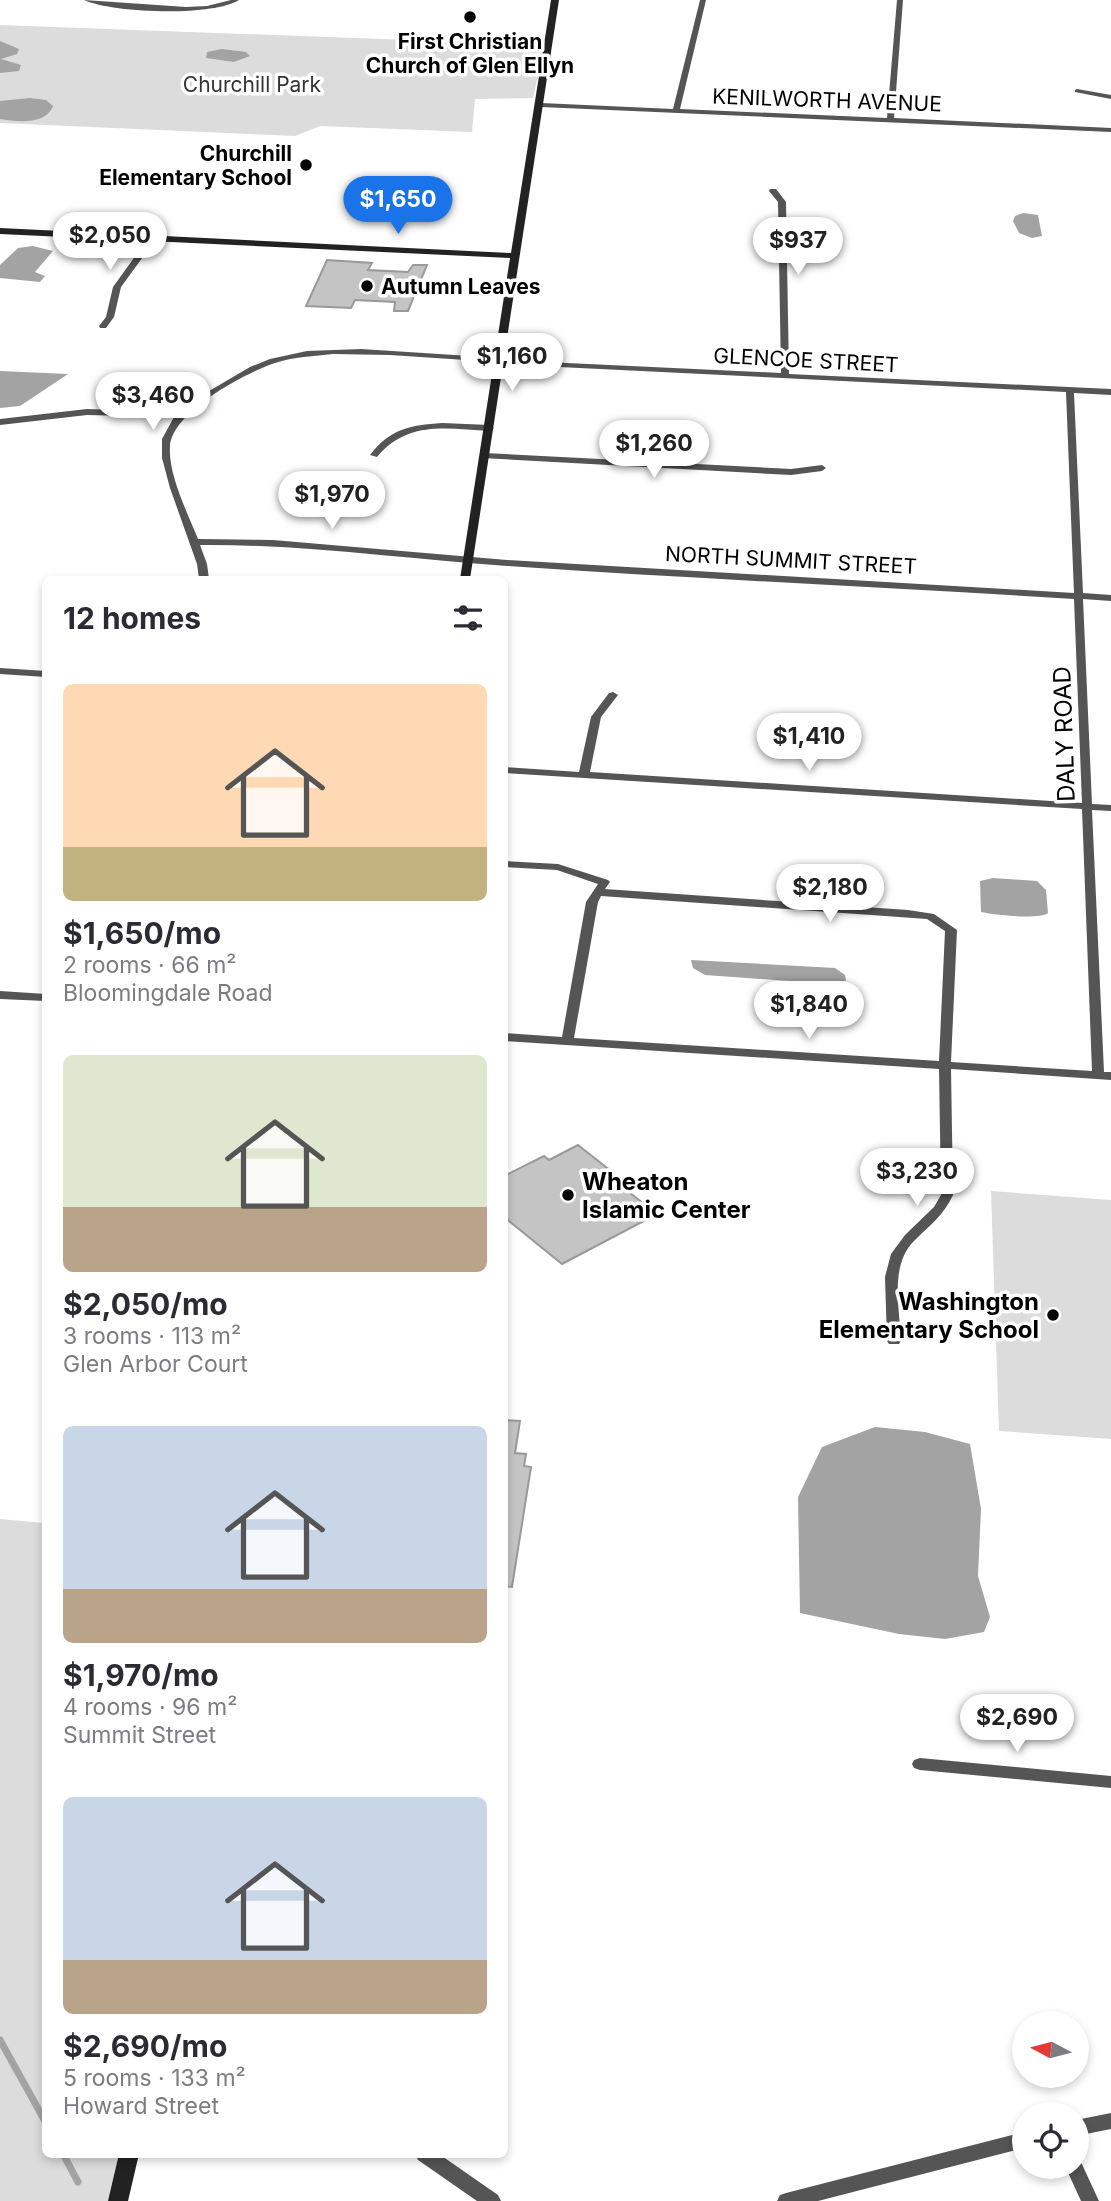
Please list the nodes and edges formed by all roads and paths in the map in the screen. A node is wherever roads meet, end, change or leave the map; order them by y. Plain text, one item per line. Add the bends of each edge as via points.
1 (87, 0) edge
2 (236, 0) edge
3 (555, 0) edge
4 (703, 0) edge
5 (900, 0) edge
6 (1077, 92) dead end
7 (1111, 97) edge
8 (541, 105) junction
9 (676, 111) junction
10 (890, 120) junction
11 (1111, 130) edge
12 (773, 191) dead end
13 (0, 231) edge
14 (152, 239) junction
15 (516, 256) junction
16 (103, 326) dead end
17 (500, 361) junction
18 (785, 376) junction
19 (1070, 390) junction
20 (1111, 392) edge
21 (179, 415) junction
22 (0, 422) edge
23 (490, 428) junction
24 (374, 455) dead end
25 (485, 456) junction
26 (822, 468) dead end
27 (195, 542) junction
28 (468, 560) junction
29 (203, 576) edge
30 (465, 576) edge
31 (1079, 596) junction
32 (1111, 597) edge
33 (0, 671) edge
34 (42, 674) edge
35 (614, 695) dead end
36 (508, 770) edge
37 (584, 775) junction
38 (1088, 807) junction
39 (1111, 808) edge
40 (508, 864) edge
41 (598, 892) junction
42 (0, 995) edge
43 (42, 998) edge
44 (508, 1037) edge
45 (567, 1041) junction
46 (945, 1064) junction
47 (1105, 1076) edge
48 (894, 1341) dead end
49 (920, 1764) dead end
50 (1111, 1782) edge
51 (1111, 2121) edge
52 (1089, 2125) edge
53 (1012, 2143) edge
54 (128, 2158) edge
55 (430, 2158) edge
56 (1080, 2179) edge
57 (118, 2201) edge
58 (492, 2201) edge
59 (786, 2201) edge
60 (1090, 2201) edge

1 - 2 street via 205,8 225,7
3 - 8 main road
4 - 9 street
5 - 10 street
6 - 7 street
8 - 9 street, KENILWORTH AVENUE
8 - 15 main road
9 - 10 street, KENILWORTH AVENUE
10 - 11 street, KENILWORTH AVENUE
12 - 18 street via 782,202
13 - 14 main road
14 - 15 main road
14 - 16 street via 117,287 110,317
15 - 17 main road
17 - 18 street, GLENCOE STREET
17 - 21 street, GLENCOE STREET via 336,352 281,358
17 - 23 main road
18 - 19 street, GLENCOE STREET
19 - 20 street, GLENCOE STREET
19 - 31 street, DALY ROAD
21 - 22 street via 78,412
21 - 27 street via 166,439 165,455
23 - 24 street via 401,431 384,440
23 - 25 main road
25 - 26 street via 790,472
25 - 28 main road
27 - 28 street, NORTH SUMMIT STREET via 321,545
27 - 29 street
28 - 30 main road
28 - 31 street, NORTH SUMMIT STREET
31 - 32 street, NORTH SUMMIT STREET
31 - 38 street, DALY ROAD
33 - 34 street
35 - 37 street via 598,713
36 - 37 street
37 - 38 street
38 - 39 street
38 - 47 street, DALY ROAD
40 - 41 street via 558,867 604,882
41 - 45 street via 592,901
41 - 46 street via 930,916 951,930
42 - 43 street
44 - 45 street
45 - 46 street
46 - 47 street
46 - 48 street via 947,1195 937,1213 895,1258
49 - 50 street
51 - 52 street
53 - 59 street
54 - 57 main road
55 - 58 street
56 - 60 street

